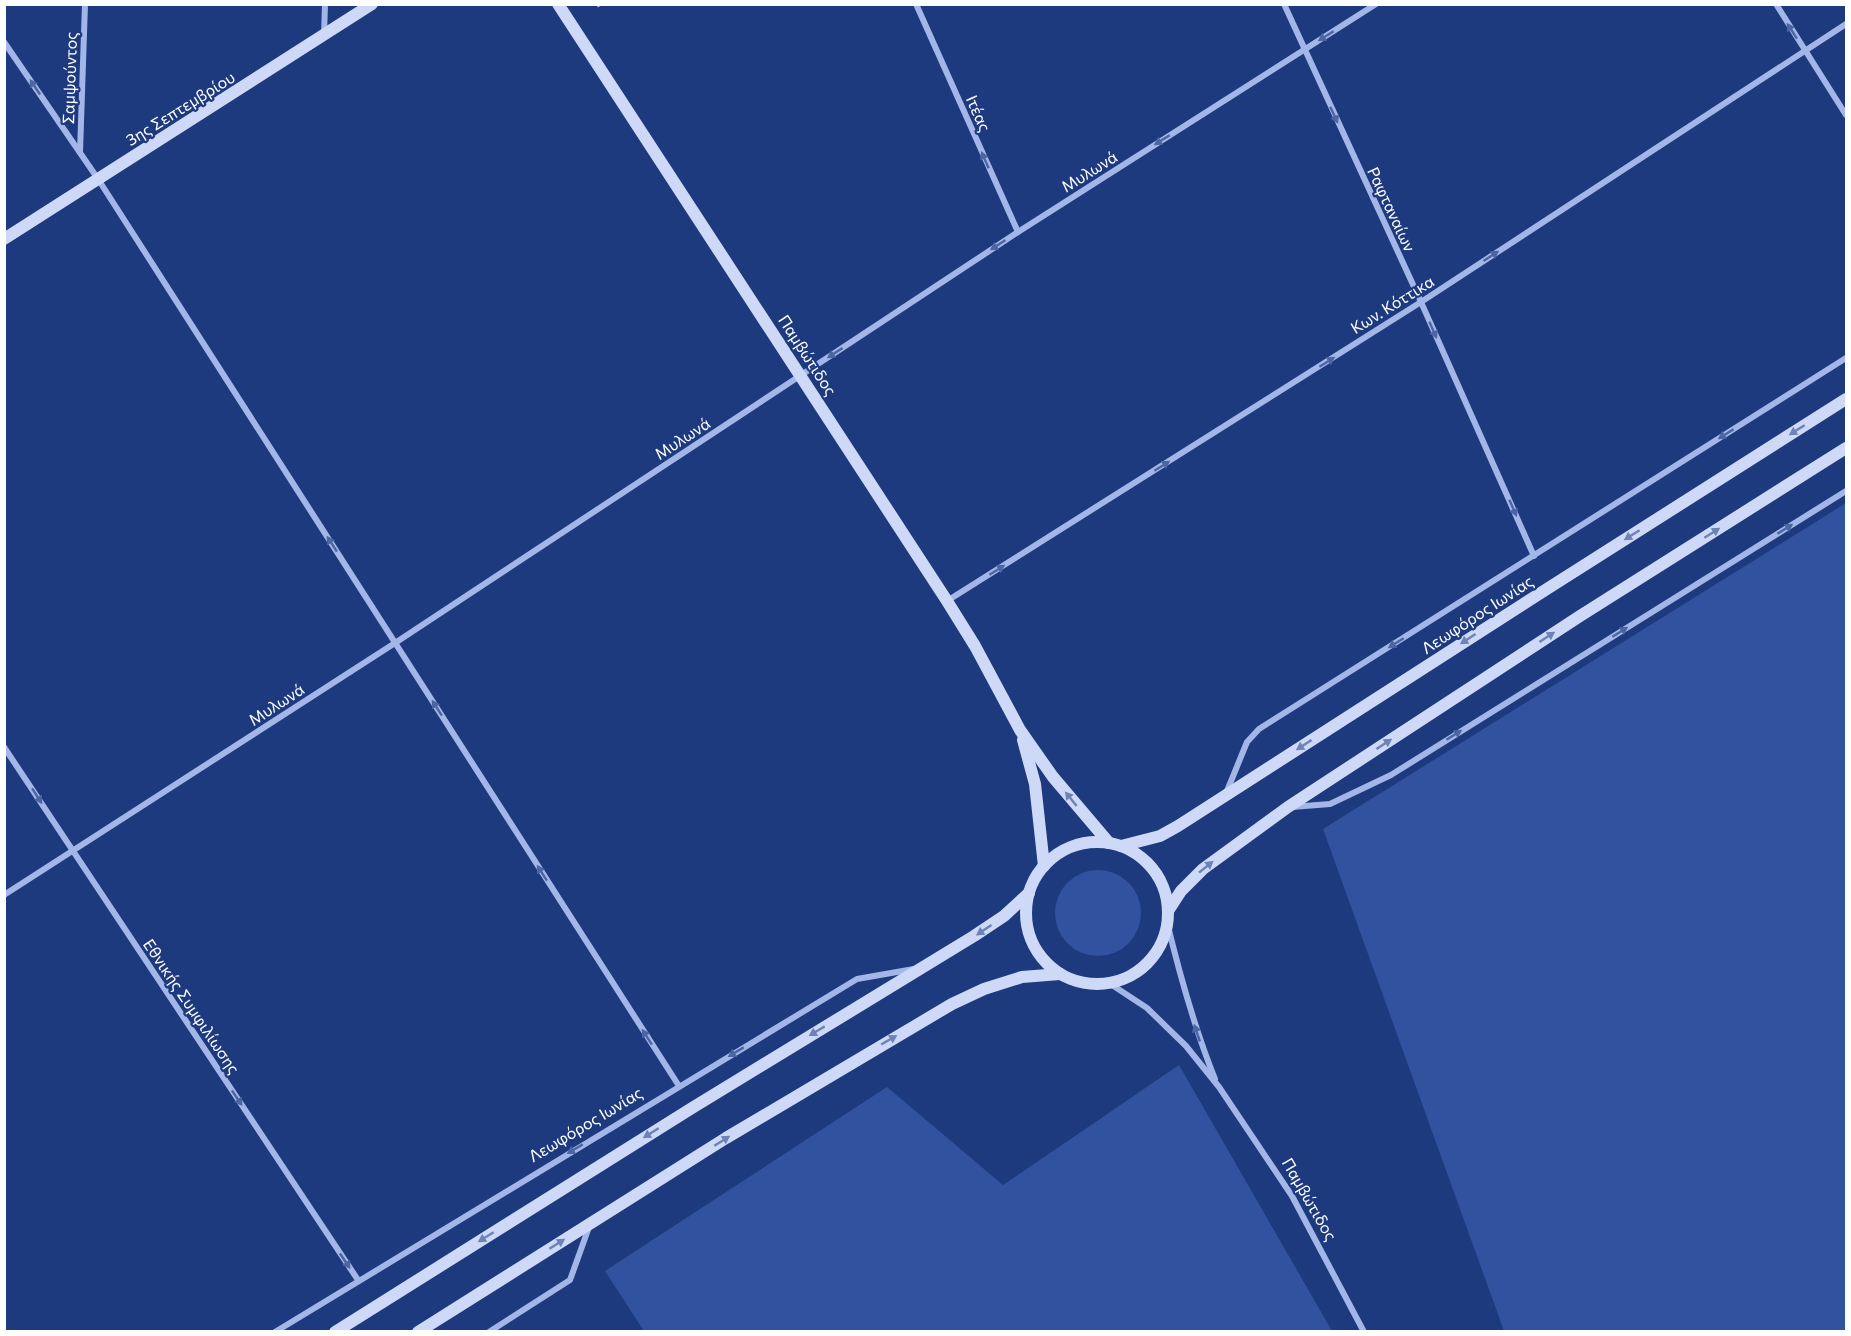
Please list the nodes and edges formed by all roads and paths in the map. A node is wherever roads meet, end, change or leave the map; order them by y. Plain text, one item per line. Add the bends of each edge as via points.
1 (85, 4) edge
2 (326, 4) edge
3 (372, 4) edge
4 (558, 4) edge
5 (598, 4) edge
6 (604, 4) edge
7 (916, 4) edge
8 (1284, 4) edge
9 (1376, 4) edge
10 (1776, 4) edge
11 (1846, 24) edge
12 (324, 36) junction
13 (4, 42) edge
14 (1303, 51) junction
15 (1806, 51) junction
16 (1846, 115) edge
17 (80, 152) junction
18 (98, 179) junction
19 (1018, 232) junction
20 (4, 239) edge
21 (1421, 302) junction
22 (1846, 358) edge
23 (801, 375) junction
24 (1846, 399) edge
25 (1846, 448) edge
26 (1846, 491) edge
27 (1534, 556) junction
28 (947, 601) junction
29 (395, 643) junction
30 (1020, 730) junction
31 (4, 747) edge
32 (1226, 795) junction
33 (1288, 807) junction
34 (1115, 844) junction
35 (73, 850) junction
36 (1044, 866) junction
37 (1029, 893) junction
38 (4, 895) edge
39 (1168, 916) junction
40 (920, 969) junction
41 (1060, 974) junction
42 (1109, 983) junction
43 (679, 1086) junction
44 (1219, 1088) junction
45 (590, 1223) junction
46 (358, 1280) junction
47 (275, 1332) edge
48 (335, 1332) edge
49 (418, 1332) edge
50 (489, 1332) edge
51 (1364, 1332) edge

1 - 17 street, Σαμψούντος
2 - 12 street
3 - 12 street, 3ης Σεπτεμβρίου
4 - 23 street, Παμβώτιδος
5 - 6 path
19 -> 7 street, Ιτέας
8 - 14 street, Ραφταναίων
9 -> 14 street, Μυλωνά
15 -> 10 street
11 - 15 street, Κων. Κόττικα
12 - 18 street, 3ης Σεπτεμβρίου
17 -> 13 street
14 -> 19 street, Μυλωνά
14 -> 21 street, Ραφταναίων
15 - 16 street
21 -> 15 street, Κων. Κόττικα
17 - 18 street
18 - 20 street, 3ης Σεπτεμβρίου
29 -> 18 street
19 -> 23 street, Μυλωνά
21 -> 27 street, Ραφταναίων
28 -> 21 street, Κων. Κόττικα
22 -> 27 street
23 - 28 street, Παμβώτιδος
23 - 29 street, Μυλωνά
24 -> 32 street, Λεωφόρος Ιωνίας
33 -> 25 street
33 -> 26 street via 1330,804 1391,775
27 -> 32 street via 1259,729 1246,741
28 - 30 street, Παμβώτιδος
29 - 35 street, Μυλωνά
43 -> 29 street
34 -> 30 street, Παμβώτιδος via 1053,777
30 - 36 street, Παμβώτιδος via 1035,784
31 -> 35 street, Εθνικής Συμφιλίωσης
32 - 34 street, Λεωφόρος Ιωνίας via 1160,836
39 -> 33 street via 1181,891 1203,869
34 - 36 street via 1091,842 1074,846
34 - 39 street via 1139,856 1154,871 1164,890
35 - 38 street, Μυλωνά
35 -> 46 street, Εθνικής Συμφιλίωσης
36 - 37 street
37 -> 40 street, Λεωφόρος Ιωνίας via 1004,916
37 - 41 street via 1026,916 1031,939 1043,959
39 - 42 street via 1161,943 1148,962 1130,976
44 -> 39 street, Παμβώτιδος via 1183,988
40 -> 43 street, Λεωφόρος Ιωνίας via 857,979
40 -> 48 street, Λεωφόρος Ιωνίας
41 - 42 street via 1092,984
45 -> 41 street via 952,1004 1022,977
42 - 44 street, Παμβώτιδος via 1147,1008 1186,1046
43 -> 46 street, Λεωφόρος Ιωνίας
44 - 51 street, Παμβώτιδος via 1293,1196
49 -> 45 street
45 - 50 street via 570,1280
46 - 47 street, Λεωφόρος Ιωνίας

